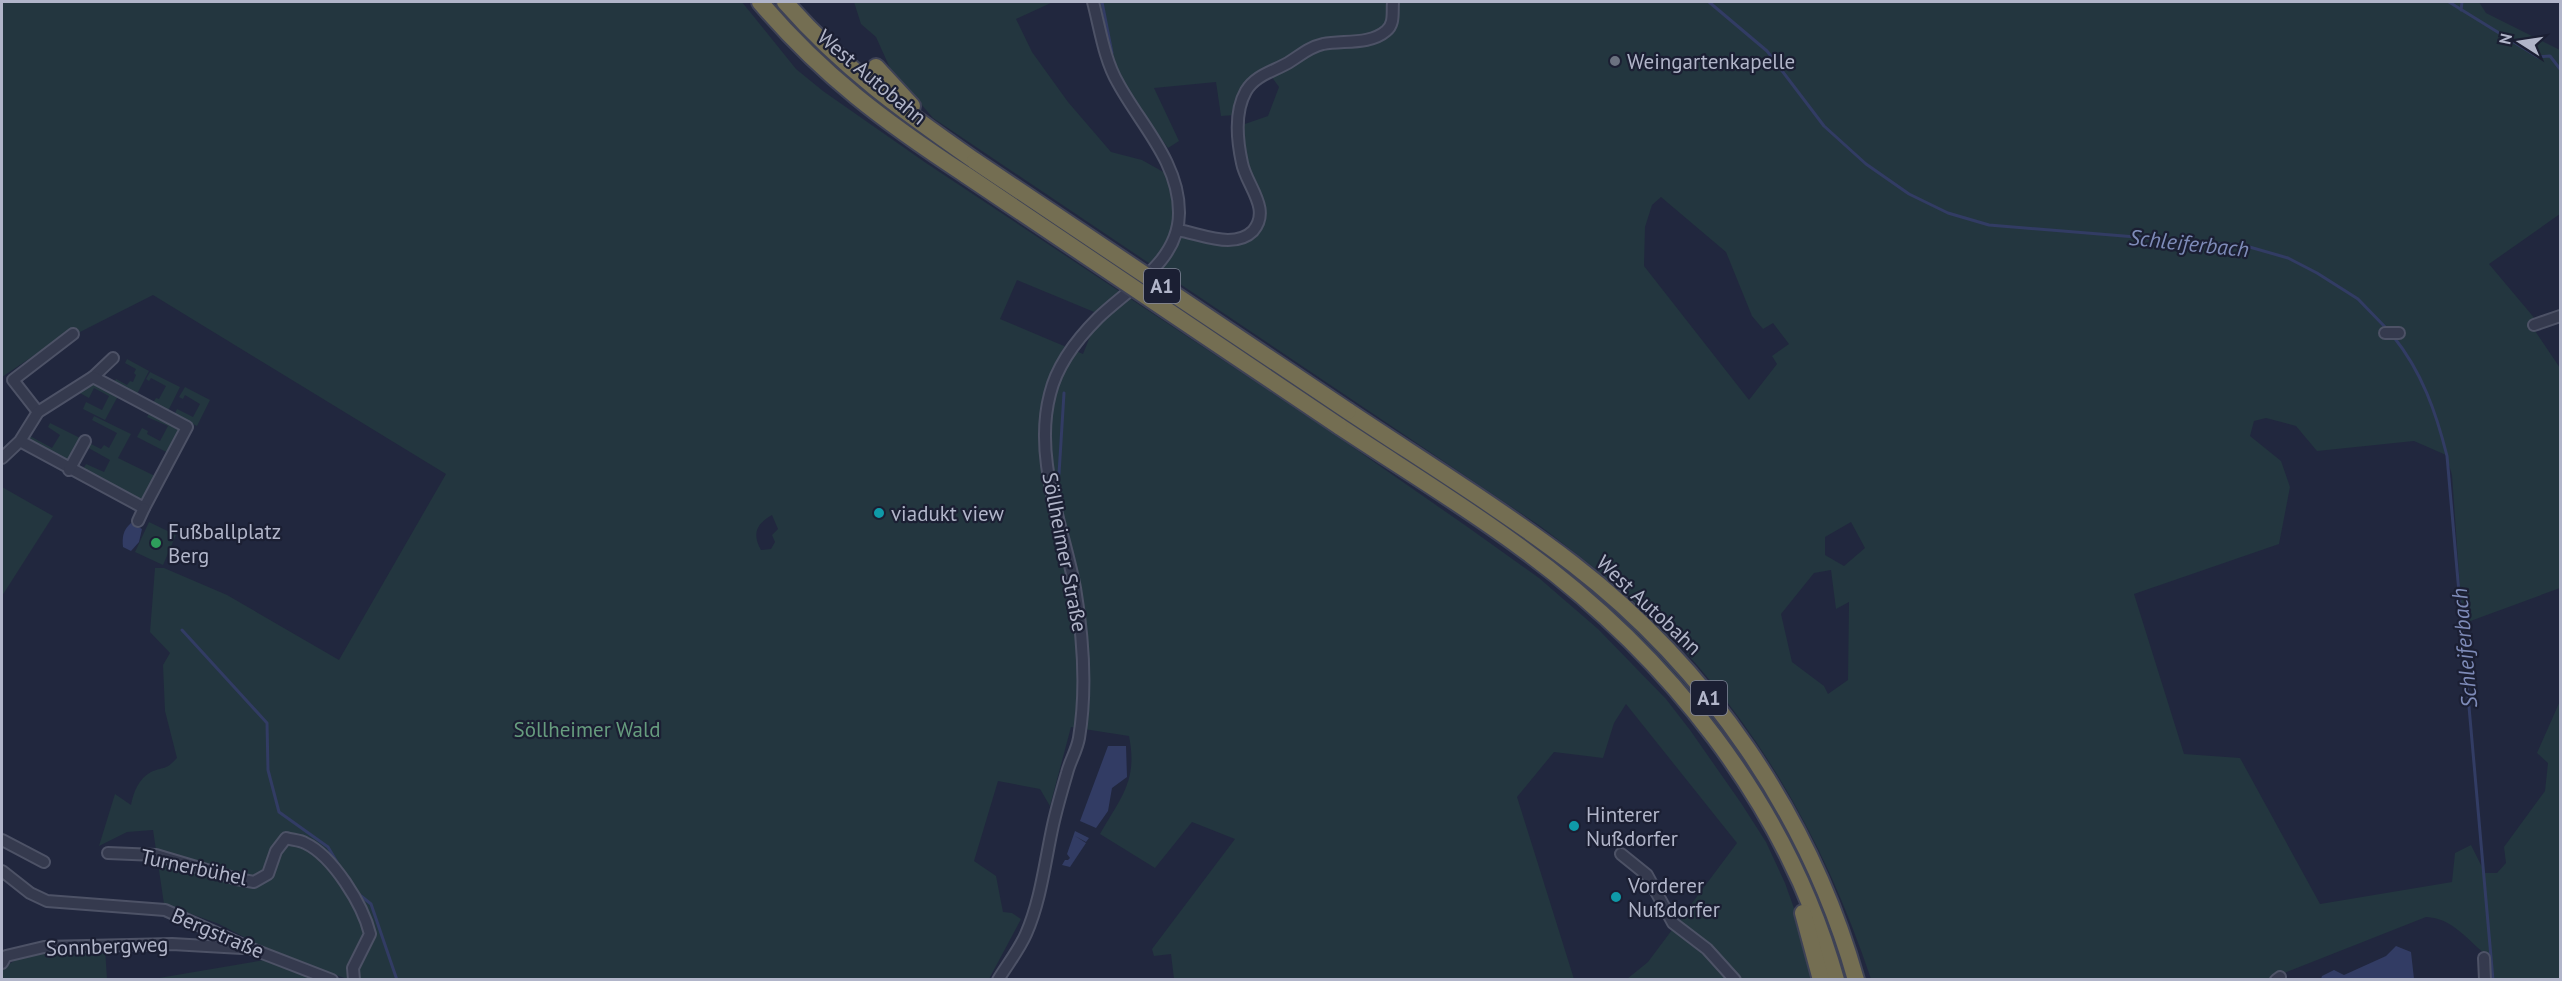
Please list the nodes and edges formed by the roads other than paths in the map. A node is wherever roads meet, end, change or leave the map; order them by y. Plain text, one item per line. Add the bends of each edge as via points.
1 (760, 2) edge
2 (785, 2) edge
3 (1093, 2) edge
4 (1393, 2) edge
5 (876, 67) dead end
6 (939, 135) junction
7 (1178, 230) junction
8 (2560, 316) edge
9 (2534, 326) dead end
10 (2385, 333) dead end
11 (2399, 333) dead end
12 (73, 334) dead end
13 (113, 358) dead end
14 (93, 376) junction
15 (38, 412) junction
16 (20, 441) junction
17 (85, 441) dead end
18 (2, 458) edge
19 (69, 470) junction
20 (144, 508) junction
21 (138, 522) dead end
22 (2, 840) edge
23 (108, 853) dead end
24 (1621, 854) dead end
25 (44, 862) dead end
26 (2, 871) edge
27 (1801, 882) junction
28 (252, 949) junction
29 (2484, 958) dead end
30 (2, 963) edge
31 (332, 980) edge
32 (354, 980) edge
33 (998, 980) edge
34 (1734, 980) edge
35 (1821, 980) edge
36 (1836, 980) edge
37 (1856, 980) edge
38 (2485, 980) edge

1 - 27 highway, West Autobahn / A1, bridge via 798,45 855,98 1520,547 1565,582 1639,647 1726,750 1772,823
2 - 6 highway, West Autobahn / A1 via 866,82
3 - 7 street via 1117,82 1157,142 1176,188
4 - 7 street via 1392,22 1386,31 1372,38 1308,49 1251,83 1238,117 1242,165 1259,203 1258,223 1251,233 1227,240
5 - 6 highway
6 - 37 highway, West Autobahn / A1, bridge via 1467,490 1573,564 1642,623 1696,681 1747,747 1788,813 1821,879
7 - 33 street, Söllheimer Straße via 1162,260 1099,317 1071,349 1052,384 1045,438 1052,491 1082,628 1082,711 1078,741 1026,934
8 - 9 street
10 - 11 street
12 - 15 street via 13,380
13 - 14 street
14 - 15 street
14 - 20 street via 187,427
15 - 16 street
16 - 18 street
16 - 19 street
17 - 19 street
19 - 20 street
20 - 21 street
22 - 25 street
23 - 32 street, Turnerbühel via 156,855 254,882 268,874 276,851 286,838 305,843 328,860 368,922 370,934 353,968
24 - 34 street via 1647,875 1673,923 1707,949
26 - 28 street, Bergstraße via 47,901 165,910
27 - 35 highway via 1803,916
27 - 36 highway, West Autobahn / A1
28 - 30 street, Sonnbergweg via 172,944 44,947 6,956
28 - 31 street, Bergstraße
29 - 38 street

